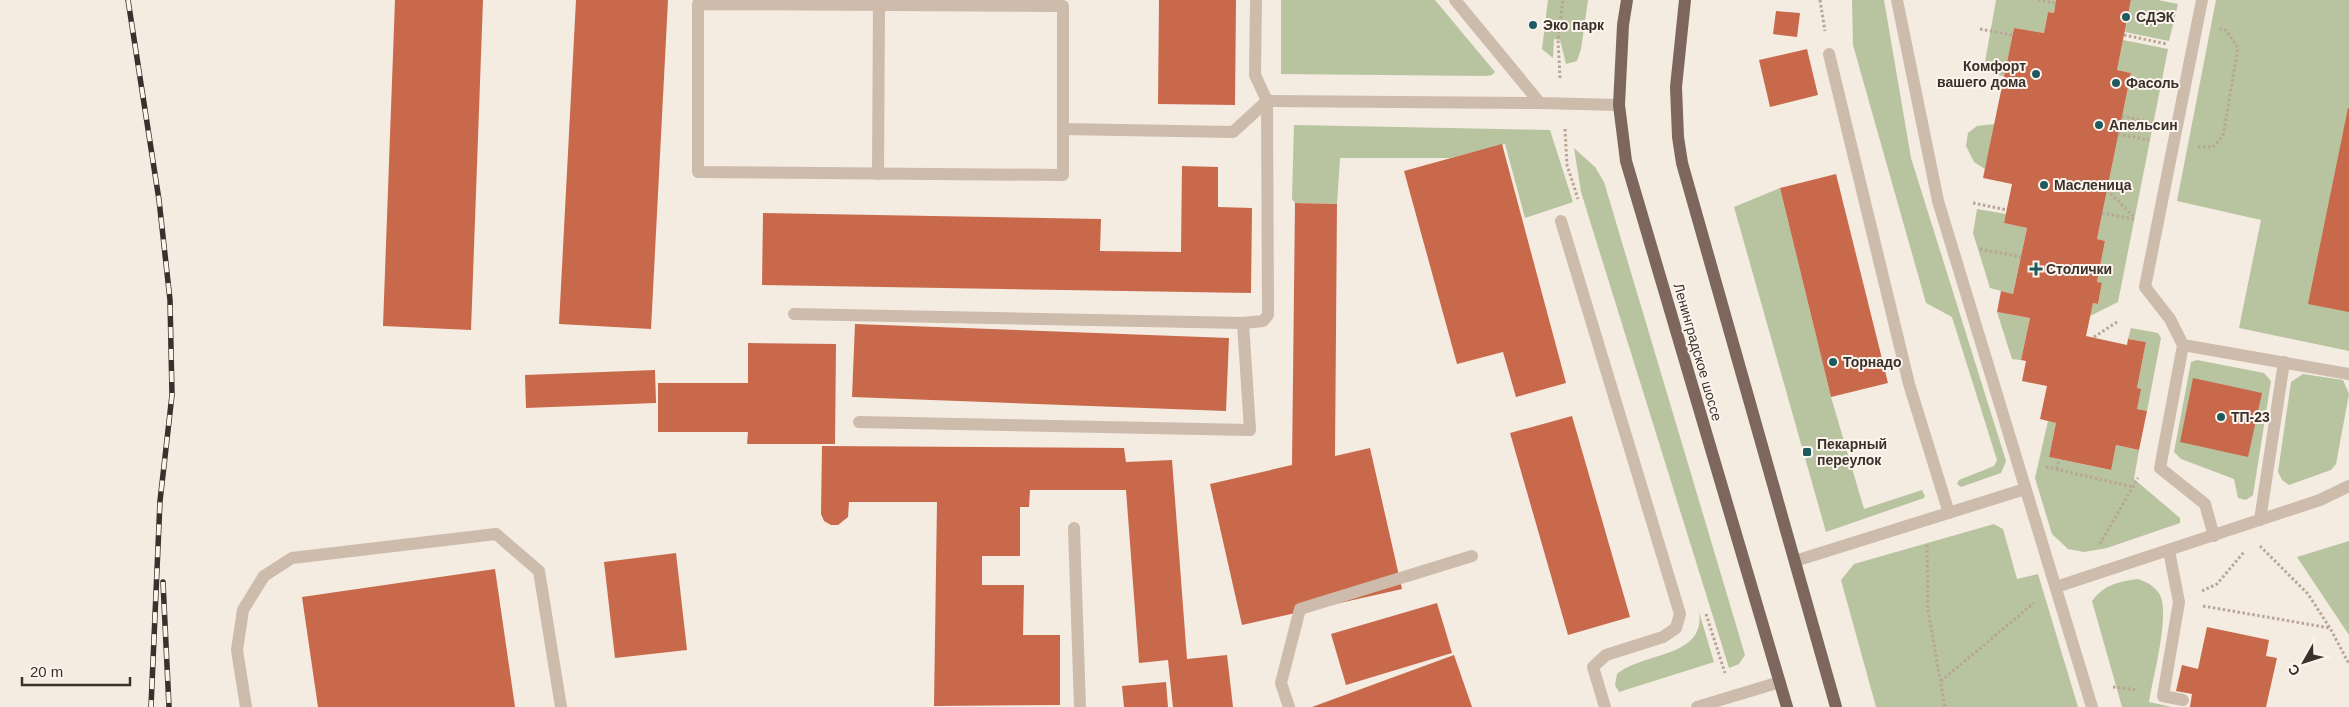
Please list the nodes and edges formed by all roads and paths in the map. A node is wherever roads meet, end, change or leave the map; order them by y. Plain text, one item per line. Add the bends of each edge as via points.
1 (1256, 0) edge
2 (1455, 0) edge
3 (1563, 0) edge
4 (1627, 0) edge
5 (1685, 0) edge
6 (1820, 0) edge
7 (1898, 0) edge
8 (2038, 0) edge
9 (2202, 0) edge
10 (697, 2) edge
11 (2055, 3) dead end
12 (878, 5) junction
13 (1980, 29) dead end
14 (2226, 30) dead end
15 (2012, 35) dead end
16 (2124, 35) dead end
17 (2173, 45) dead end
18 (1829, 54) joint
19 (1560, 70) dead end
20 (1266, 101) junction
21 (1540, 103) junction
22 (1619, 105) junction
23 (2122, 116) dead end
24 (2156, 123) dead end
25 (1063, 129) junction
26 (2118, 134) dead end
27 (2152, 141) dead end
28 (1566, 144) dead end
29 (2200, 148) dead end
30 (878, 174) junction
31 (2106, 190) dead end
32 (1578, 199) dead end
33 (1973, 203) dead end
34 (2007, 210) dead end
35 (2102, 214) dead end
36 (1561, 221) dead end
37 (1972, 247) dead end
38 (2021, 257) dead end
39 (794, 314) dead end
40 (2117, 322) dead end
41 (1243, 323) junction
42 (2094, 337) dead end
43 (2183, 344) junction
44 (2284, 362) junction
45 (2349, 374) edge
46 (858, 422) dead end
47 (2059, 460) dead end
48 (2057, 470) junction
49 (2021, 475) junction
50 (2140, 475) dead end
51 (2349, 486) edge
52 (2134, 487) junction
53 (2025, 489) junction
54 (1949, 512) junction
55 (1926, 520) junction
56 (2255, 522) junction
57 (1074, 528) dead end
58 (2214, 536) junction
59 (2254, 540) junction
60 (2169, 551) junction
61 (1472, 556) dead end
62 (1795, 561) junction
63 (2081, 578) junction
64 (2056, 587) junction
65 (2179, 602) junction
66 (1705, 611) dead end
67 (2330, 628) junction
68 (1722, 664) dead end
69 (2349, 664) edge
70 (1940, 681) junction
71 (1780, 682) junction
72 (2183, 700) dead end
73 (246, 707) edge
74 (561, 707) edge
75 (1080, 707) edge
76 (1289, 707) edge
77 (1605, 707) edge
78 (1697, 707) edge
79 (1786, 707) edge
80 (1836, 707) edge
81 (1945, 707) edge
82 (2092, 707) edge

1 - 20 street via 1255,75
2 - 21 street
3 - 19 path via 1558,40
4 - 22 main road, Ленинградское шоссе
5 - 62 main road via 1676,87 1682,164
6 - 18 path
7 - 49 street via 1938,202
8 - 11 path
9 - 43 street via 2145,287 2170,319
10 - 12 street
10 - 30 street via 698,172
12 - 25 street via 1063,6
12 - 30 street
13 - 15 path
14 - 29 path via 2238,48 2223,136 2213,147
16 - 17 path
18 - 54 street via 1909,384
20 - 21 street
20 - 25 street via 1233,132
20 - 41 street via 1268,315 1263,321
21 - 22 street
22 - 71 main road, Ленинградское шоссе via 1626,161
23 - 24 path
25 - 30 street via 1063,175
26 - 27 path
28 - 32 path via 1567,165
31 - 35 path via 2137,220
33 - 34 path
36 - 77 street via 1680,614 1676,628 1662,637 1606,655 1593,667
37 - 38 path
39 - 41 street
40 - 42 path
41 - 46 street via 1250,430
43 - 44 street
43 - 58 street via 2160,468 2205,504
44 - 45 street
44 - 56 street
47 - 48 path
48 - 49 path via 2039,465
48 - 52 path
49 - 53 street
50 - 52 path
51 - 56 street via 2320,500
52 - 63 path
53 - 54 street
53 - 64 street
54 - 55 street
55 - 62 street
55 - 70 path via 1928,610
56 - 58 street
56 - 59 path
57 - 75 street
58 - 60 street
59 - 65 path via 2217,584
59 - 67 path via 2308,594
60 - 63 street
60 - 65 street
61 - 76 street via 1300,609 1281,683
62 - 80 main road
63 - 64 street
64 - 70 path
64 - 82 street
65 - 67 path
65 - 72 street via 2163,696
66 - 68 path
67 - 69 path
70 - 81 path
71 - 78 street
71 - 79 main road, Ленинградское шоссе
73 - 74 street via 236,650 242,610 264,576 292,558 496,534 539,571

